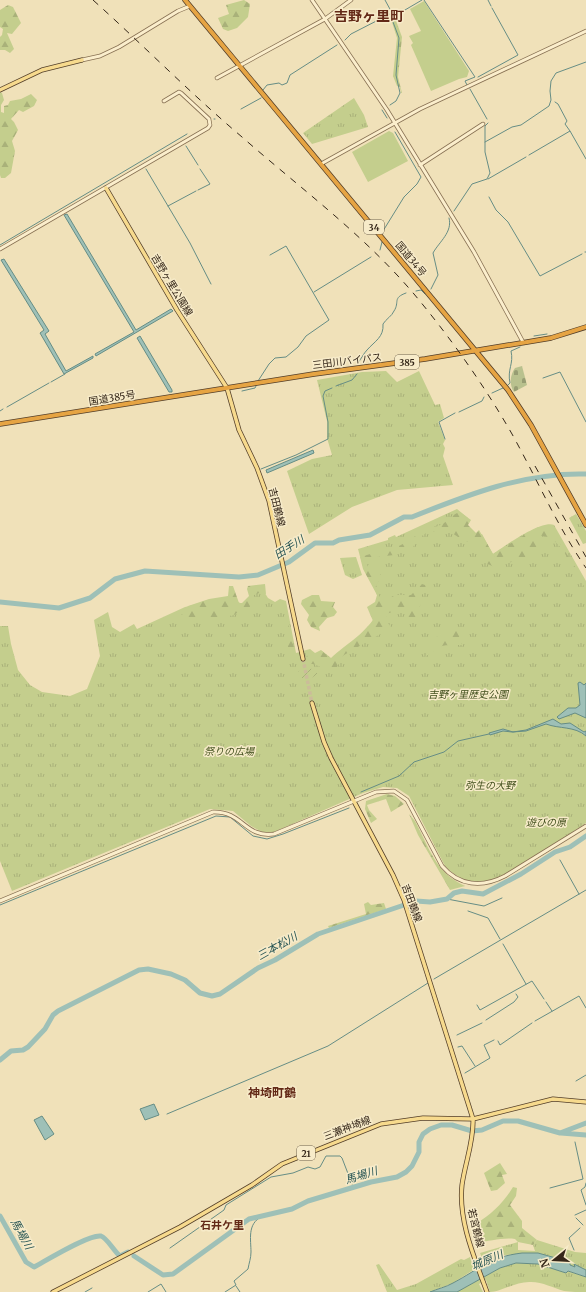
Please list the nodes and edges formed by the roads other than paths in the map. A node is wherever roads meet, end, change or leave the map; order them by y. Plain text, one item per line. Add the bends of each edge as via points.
1 (185, 0) edge
2 (312, 0) edge
3 (351, 0) edge
4 (190, 6) junction
5 (325, 19) junction
6 (586, 31) edge
7 (82, 60) joint
8 (239, 66) junction
9 (217, 78) dead end
10 (0, 90) edge
11 (164, 101) dead end
12 (394, 122) junction
13 (483, 124) dead end
14 (321, 164) junction
15 (420, 166) junction
16 (106, 188) junction
17 (0, 248) edge
18 (586, 327) edge
19 (523, 342) junction
20 (476, 349) junction
21 (227, 388) junction
22 (0, 424) edge
23 (586, 525) edge
24 (303, 659) tunnel mouth
25 (312, 702) tunnel mouth
26 (354, 801) junction
27 (586, 826) edge
28 (0, 901) edge
29 (586, 1102) edge
30 (473, 1119) junction
31 (53, 1292) edge
32 (487, 1292) edge

1 - 4 highway, 国道34号 / 34
2 - 5 street
3 - 5 street
4 - 7 street via 114,50
4 - 8 highway, 国道34号 / 34
5 - 8 street
5 - 12 street
6 - 12 street
7 - 10 main road via 42,70
8 - 9 street
8 - 14 highway, 国道34号 / 34
11 - 16 street via 181,93 209,119 210,125
12 - 14 street
12 - 15 street
13 - 15 street
14 - 20 highway, 国道34号 / 34
15 - 19 street via 474,252
16 - 17 street
16 - 21 main road, 吉野ヶ里公園線 via 177,310
18 - 19 highway, 三田川バイパス / 385 via 559,336
19 - 20 highway, 三田川バイパス / 385
20 - 21 highway, 三田川バイパス / 385
20 - 23 highway, 国道34号 / 34 via 518,404
21 - 22 highway, 国道385号 / 385
21 - 24 main road, 吉田鶴線 via 239,430 269,500
25 - 26 main road, 吉田鶴線 via 324,742
26 - 27 street via 387,790 408,800 442,866 452,876 468,884 496,881
26 - 28 street via 266,835 254,833 234,816 213,812
26 - 30 main road, 吉田鶴線 via 404,900
29 - 30 main road, 三瀬神埼線 / 21 via 553,1100
30 - 31 main road, 三瀬神埼線 / 21 via 423,1118 387,1122 296,1157 180,1227
30 - 32 main road, 若宮鶴線 via 473,1135 464,1171 462,1202 475,1257

